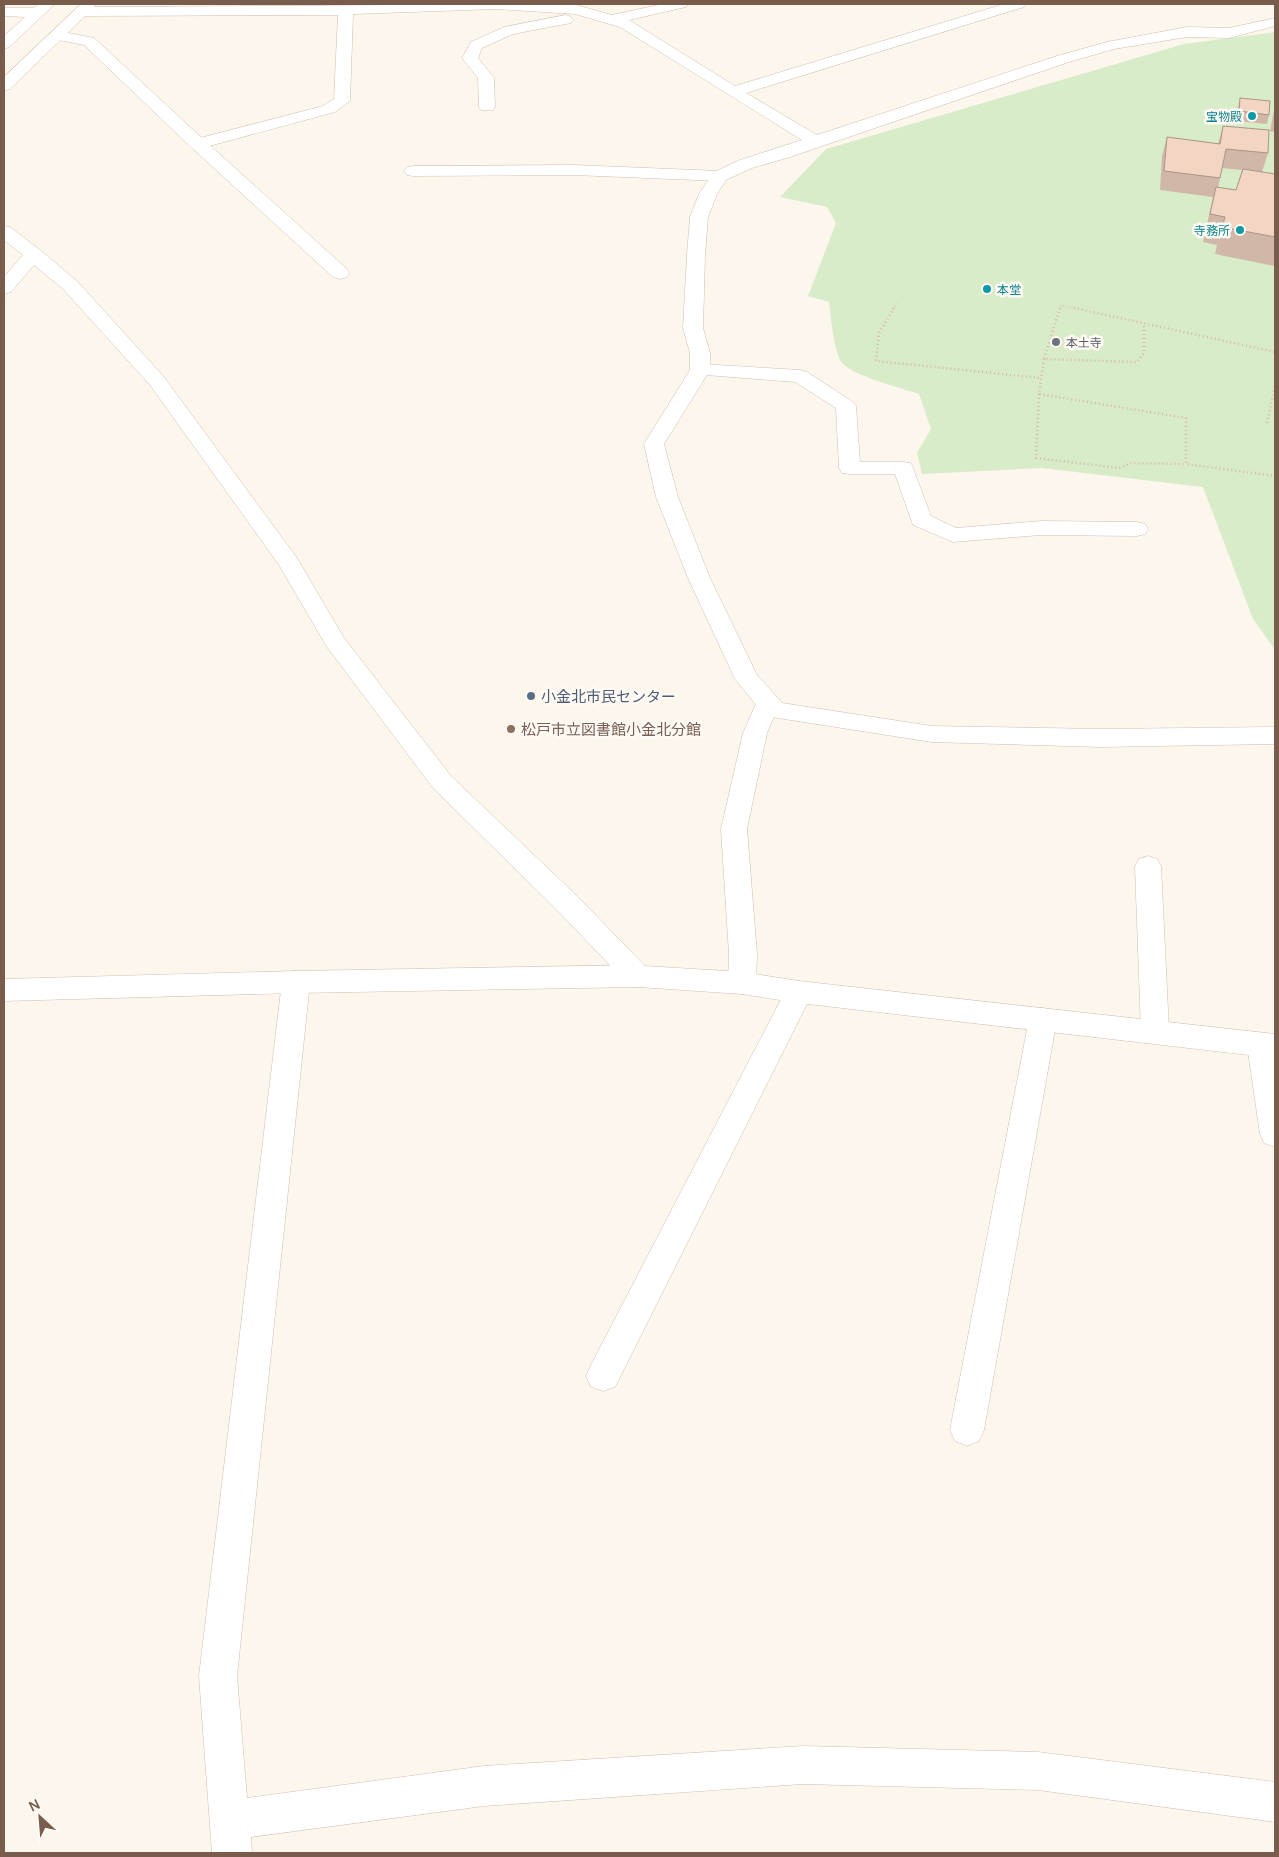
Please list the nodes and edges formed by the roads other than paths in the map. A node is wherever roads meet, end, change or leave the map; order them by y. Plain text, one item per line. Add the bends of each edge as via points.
1 (681, 4) edge
2 (1019, 4) edge
3 (449, 5) edge
4 (386, 6) edge
5 (85, 8) edge
6 (182, 8) edge
7 (43, 9) edge
8 (346, 10) junction
9 (4, 12) edge
10 (605, 18) junction
11 (1275, 22) edge
12 (58, 36) junction
13 (4, 44) edge
14 (4, 86) edge
15 (732, 92) junction
16 (487, 107) dead end
17 (815, 140) junction
18 (198, 144) junction
19 (413, 171) dead end
20 (720, 176) junction
21 (4, 231) edge
22 (34, 254) junction
23 (340, 273) dead end
24 (4, 288) edge
25 (700, 370) junction
26 (1137, 529) dead end
27 (768, 703) junction
28 (1275, 736) edge
29 (1148, 866) dead end
30 (638, 976) junction
31 (296, 982) junction
32 (742, 984) junction
33 (4, 990) edge
34 (799, 992) junction
35 (1043, 1019) junction
36 (1156, 1031) junction
37 (1269, 1046) edge
38 (1275, 1134) edge
39 (603, 1376) dead end
40 (967, 1430) dead end
41 (1275, 1802) edge
42 (231, 1837) edge

1 - 10 street
2 - 15 street
3 - 4 street
3 - 10 street via 550,7
4 - 8 street
5 - 6 street
5 - 12 street
6 - 8 street
7 - 9 street
7 - 13 street
8 - 18 street via 342,101 328,109
10 - 15 street via 625,24
10 - 16 street via 543,23 509,30 476,45 470,58 486,78
11 - 17 street via 1229,32 1187,32 1112,45
12 - 14 street
12 - 18 street via 89,41
15 - 17 street
17 - 20 street
18 - 23 street
19 - 20 street via 574,170
20 - 25 street via 699,217 694,328
21 - 22 street
22 - 24 street
22 - 30 street via 70,285 156,381 289,563 335,642 442,782
25 - 26 street via 800,376 846,406 850,468 902,468 921,520 953,535 1041,528
25 - 27 street via 654,444 667,497 699,578 747,679
27 - 28 street via 774,710 932,734 1100,738
27 - 32 street via 755,733 734,829 743,954
29 - 36 street
30 - 31 street
30 - 32 street
31 - 33 street
31 - 42 street via 218,1676
32 - 34 street
34 - 35 street
34 - 39 street
35 - 36 street
35 - 40 street
36 - 37 street
37 - 38 street
41 - 42 street via 1038,1771 803,1765 484,1786

